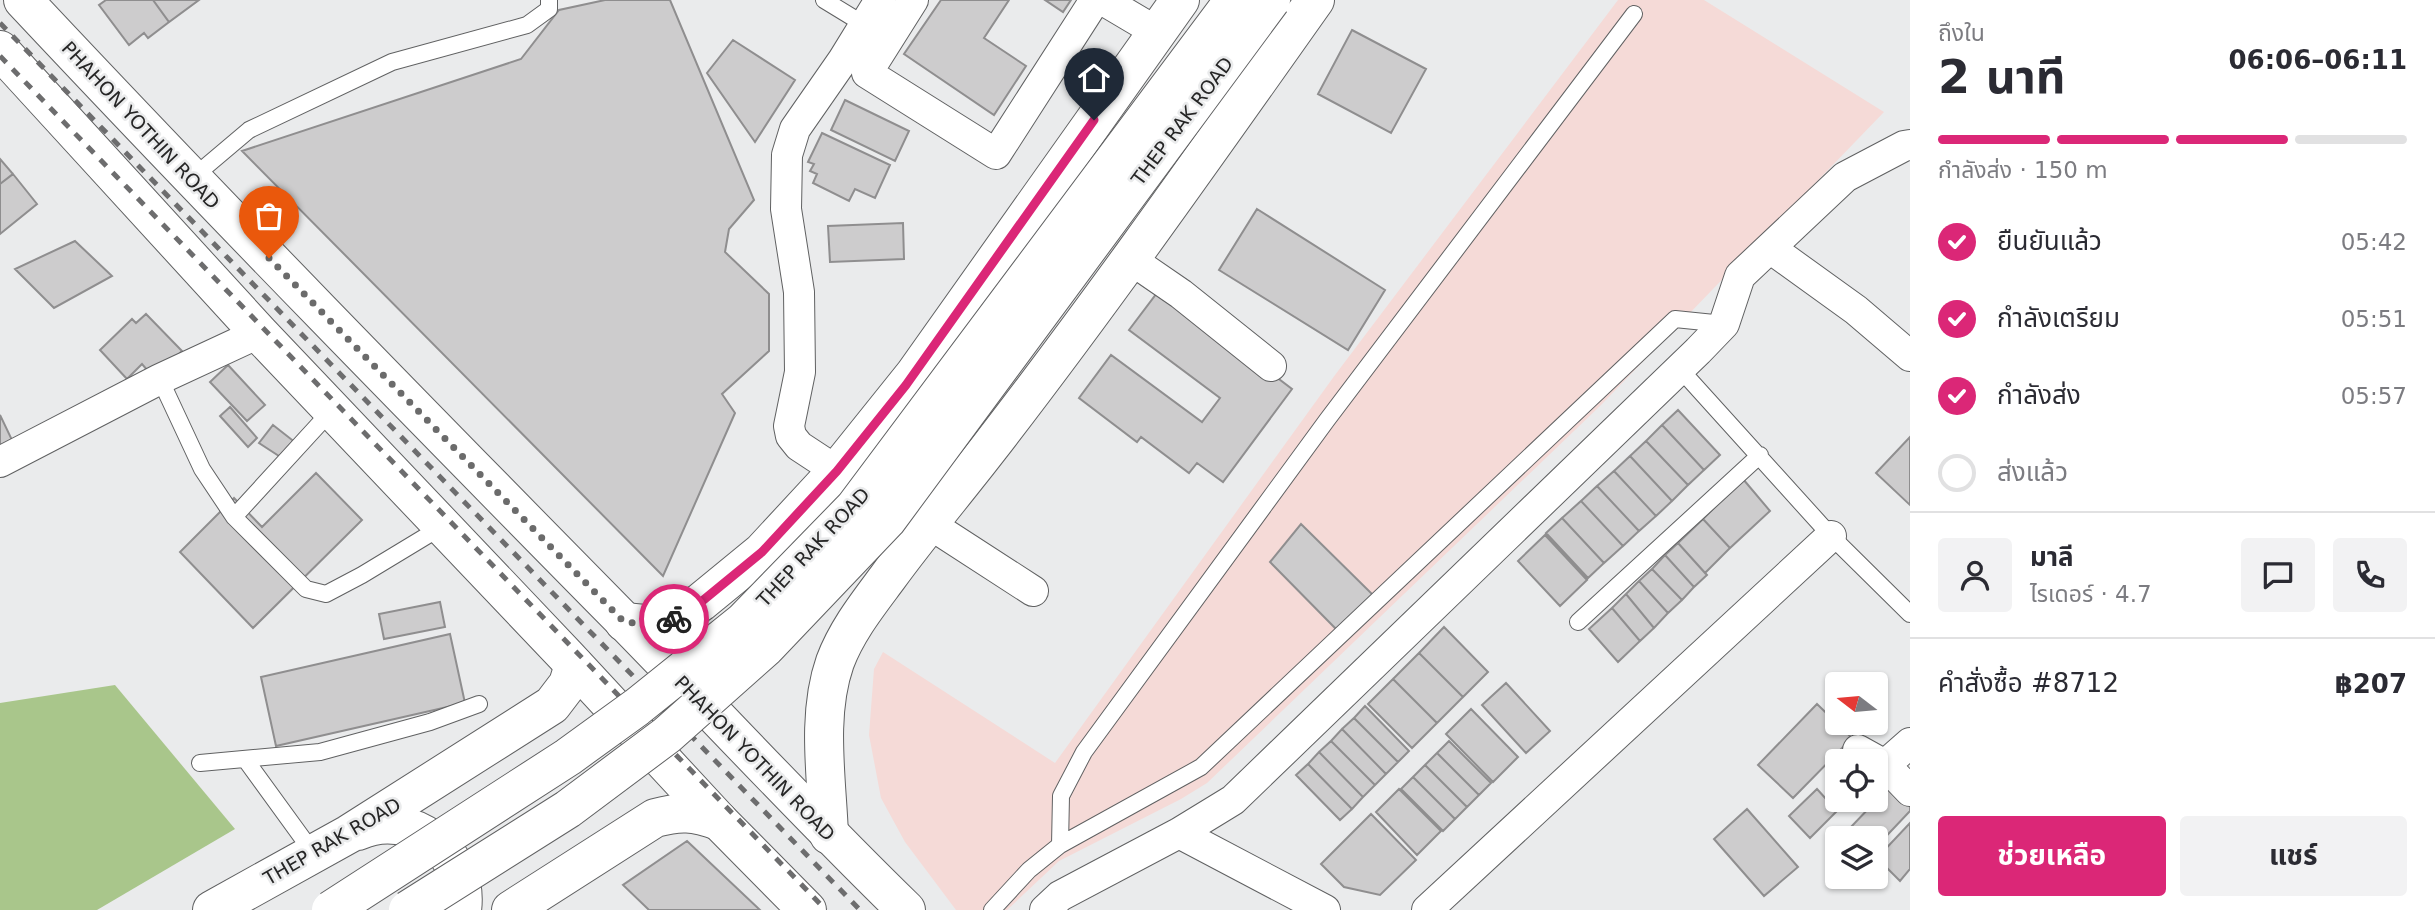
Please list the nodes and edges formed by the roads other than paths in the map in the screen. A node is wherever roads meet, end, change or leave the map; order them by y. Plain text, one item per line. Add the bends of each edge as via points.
1 (23, 0) edge
2 (549, 0) edge
3 (824, 0) edge
4 (913, 0) edge
5 (1095, 0) edge
6 (1103, 0) edge
7 (1180, 0) edge
8 (1234, 0) edge
9 (1271, 0) edge
10 (1315, 0) edge
11 (873, 12) edge
12 (1634, 14) dead end
13 (1157, 32) junction
14 (0, 50) edge
15 (1910, 145) edge
16 (191, 179) junction
17 (1770, 248) junction
18 (1130, 259) junction
19 (1724, 324) junction
20 (259, 333) junction
21 (1910, 356) edge
22 (1271, 366) dead end
23 (1680, 369) junction
24 (160, 379) junction
25 (906, 385) junction
26 (332, 410) junction
27 (988, 449) junction
28 (1760, 455) junction
29 (0, 462) edge
30 (837, 471) junction
31 (234, 517) junction
32 (928, 523) junction
33 (443, 526) junction
34 (1831, 536) junction
35 (1033, 591) dead end
36 (1910, 614) edge
37 (624, 622) junction
38 (1578, 622) dead end
39 (574, 664) junction
40 (479, 704) dead end
41 (1910, 743) edge
42 (245, 758) junction
43 (200, 762) dead end
44 (1888, 762) edge
45 (1888, 768) edge
46 (1910, 791) edge
47 (719, 821) junction
48 (1179, 833) junction
49 (349, 834) junction
50 (829, 835) junction
51 (1060, 845) junction
52 (314, 854) junction
53 (212, 910) edge
54 (331, 910) edge
55 (408, 910) edge
56 (462, 910) edge
57 (511, 910) edge
58 (807, 910) edge
59 (906, 910) edge
60 (992, 910) edge
61 (1045, 910) edge
62 (1325, 910) edge
63 (1427, 910) edge

1 - 16 main road, PHAHON YOTHIN ROAD
2 - 16 lane via 549,9 527,25 391,62 249,130
3 - 11 lane
4 - 5 street via 867,74 996,154
6 - 13 street
7 - 13 main road, THEP RAK ROAD
8 - 54 main road, THEP RAK ROAD, bridge via 855,506 744,621 638,708 568,757
9 - 55 main road, THEP RAK ROAD, bridge via 878,529 766,647 667,735 568,808
10 - 18 main road, THEP RAK ROAD
11 - 30 street via 795,129 787,155 786,209 799,292 800,372 789,426 799,446
12 - 51 lane via 1327,420 1084,752 1061,796
13 - 25 main road, THEP RAK ROAD
14 - 20 main road
15 - 17 street via 1844,177
16 - 37 main road, PHAHON YOTHIN ROAD
17 - 19 street via 1740,276
17 - 21 street
18 - 22 street
18 - 27 main road, THEP RAK ROAD
19 - 23 street
19 - 51 lane via 1675,319 1201,767
20 - 24 street
20 - 26 main road
23 - 28 lane
23 - 48 street via 1233,800
24 - 29 street
24 - 31 lane via 202,468
25 - 27 main road via 897,414 900,431 922,459 958,466
25 - 30 main road, THEP RAK ROAD
26 - 31 lane
26 - 33 main road
27 - 32 main road, THEP RAK ROAD
28 - 34 lane
28 - 38 lane
30 - 37 main road, THEP RAK ROAD via 762,552 694,607 655,625
31 - 33 lane via 306,589 326,594
32 - 35 street
32 - 50 main road, THEP RAK ROAD via 856,620 835,663 826,706
33 - 39 main road
34 - 36 lane
34 - 63 street
37 - 50 main road, PHAHON YOTHIN ROAD
39 - 47 main road
39 - 49 main road, THEP RAK ROAD via 568,684 552,705
40 - 42 lane via 320,752
41 - 44 street
42 - 43 lane
42 - 52 lane
45 - 46 street
47 - 57 main road via 698,813 654,818
47 - 58 main road
48 - 61 street via 1060,896
48 - 62 street
49 - 52 main road, THEP RAK ROAD
49 - 56 main road via 382,824 408,827 431,837 456,868 463,891
50 - 59 main road, PHAHON YOTHIN ROAD
51 - 60 lane
52 - 53 main road, THEP RAK ROAD

